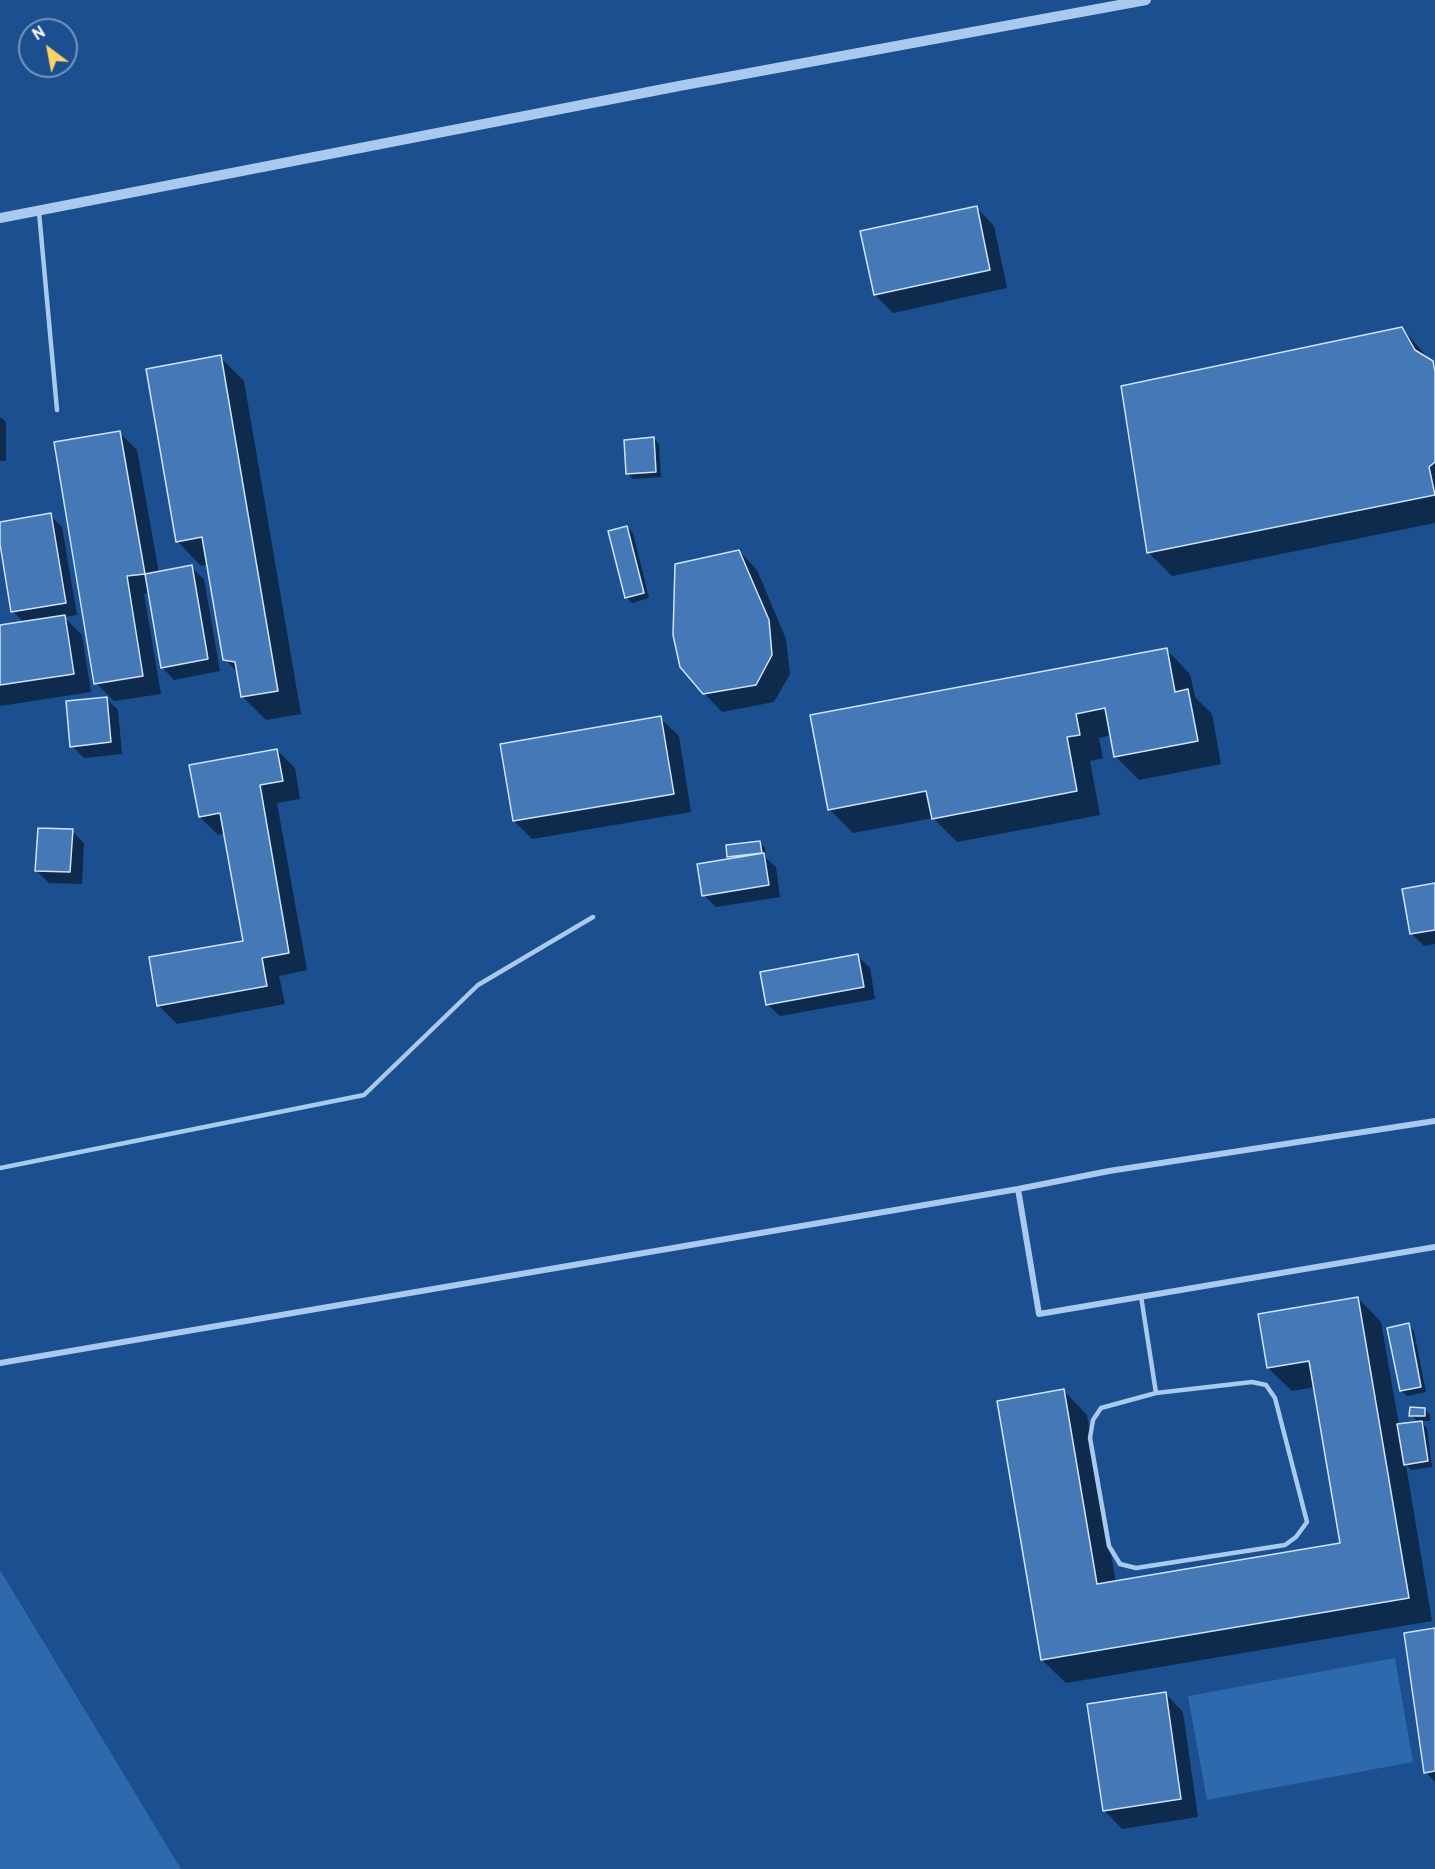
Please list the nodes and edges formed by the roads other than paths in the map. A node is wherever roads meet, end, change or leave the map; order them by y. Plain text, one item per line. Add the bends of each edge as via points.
1 (1146, 0) edge
2 (39, 210) junction
3 (0, 218) edge
4 (57, 410) dead end
5 (593, 916) dead end
6 (1435, 1121) edge
7 (0, 1168) edge
8 (1018, 1189) junction
9 (1435, 1247) edge
10 (1141, 1296) junction
11 (0, 1363) edge
12 (1156, 1393) junction

1 - 2 street
2 - 3 street
2 - 4 lane
5 - 7 lane via 478,986 363,1095
6 - 8 street via 1108,1171
8 - 10 street via 1039,1314
8 - 11 street
9 - 10 street
10 - 12 lane
12 - 12 lane via 1101,1408 1093,1420 1090,1438 1109,1546 1120,1564 1136,1568 1285,1545 1296,1537 1307,1522 1275,1398 1266,1385 1252,1382

